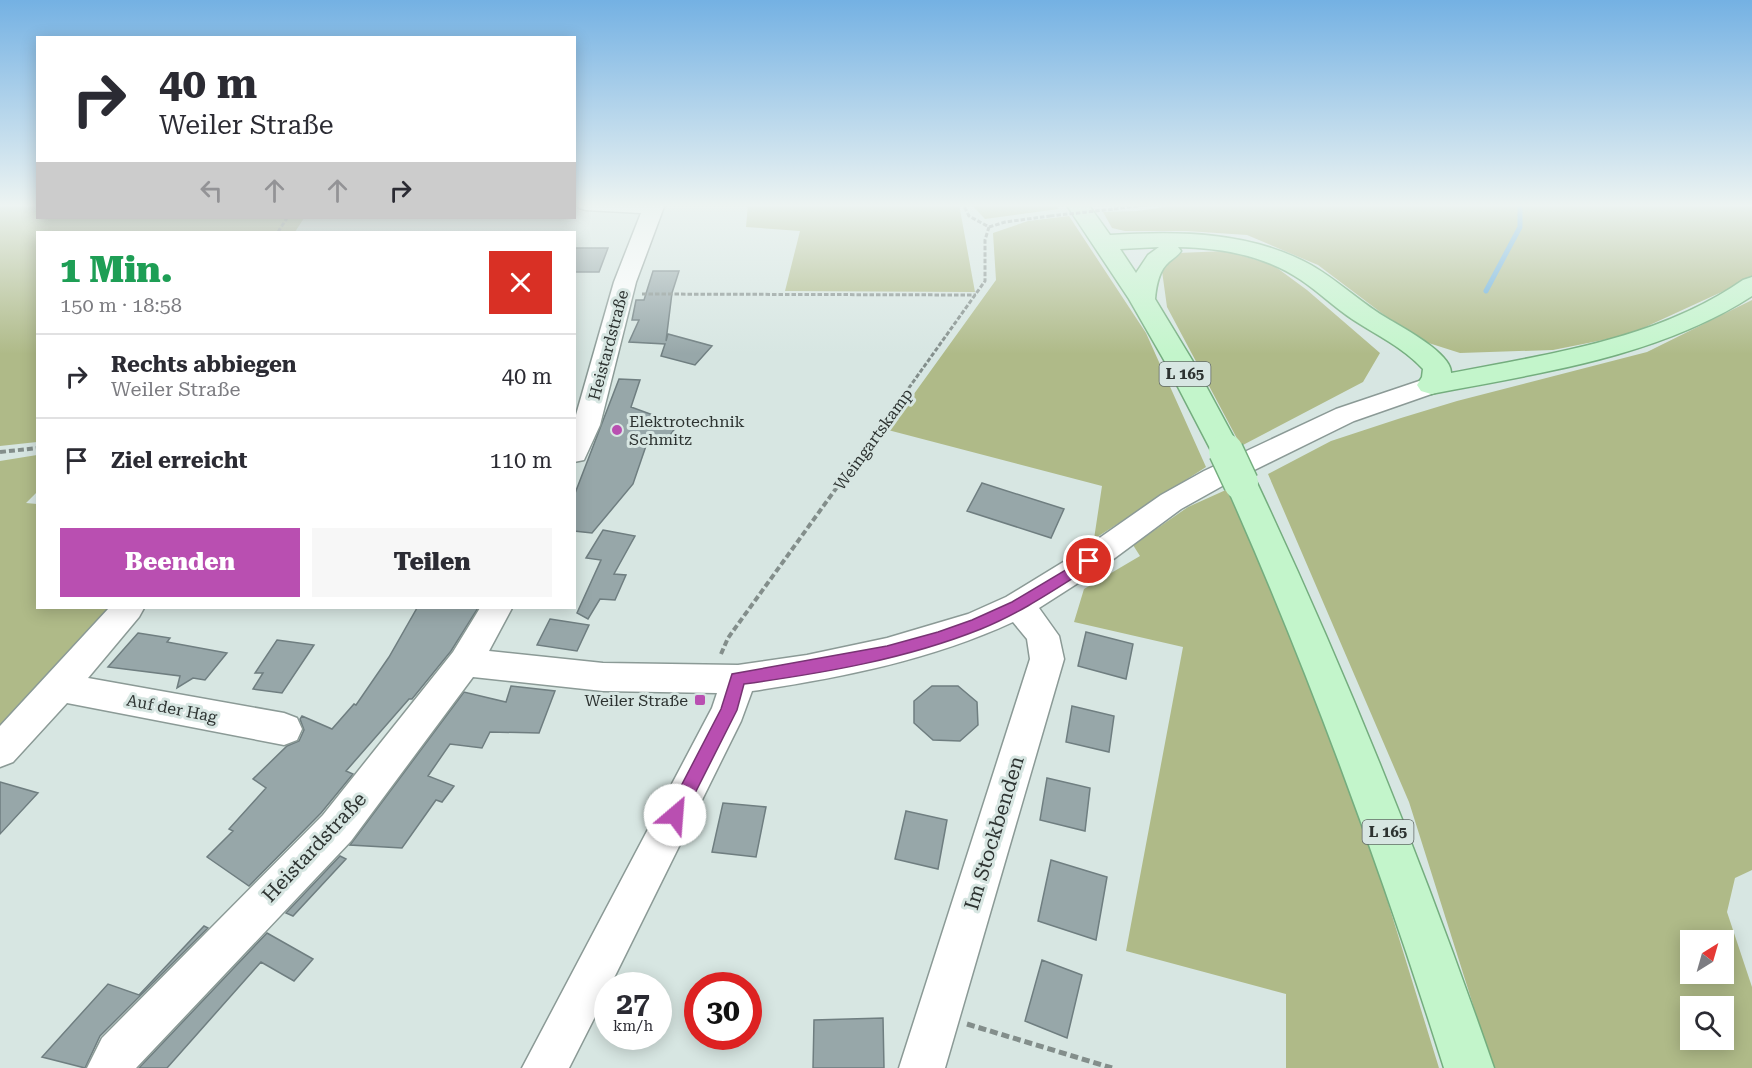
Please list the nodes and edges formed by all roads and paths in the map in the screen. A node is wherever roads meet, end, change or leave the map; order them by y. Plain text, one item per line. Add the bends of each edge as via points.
1 (636, 254) edge
2 (985, 254) edge
3 (1111, 254) edge
4 (1165, 254) edge
5 (1265, 254) edge
6 (1752, 285) edge
7 (623, 294) junction
8 (976, 295) junction
9 (1142, 299) junction
10 (1354, 309) junction
11 (1412, 347) junction
12 (1516, 369) junction
13 (1431, 385) junction
14 (581, 425) edge
15 (576, 445) edge
16 (36, 448) edge
17 (0, 452) edge
18 (1017, 606) junction
19 (127, 609) edge
20 (495, 609) edge
21 (465, 662) junction
22 (728, 678) junction
23 (60, 687) junction
24 (284, 729) dead end
25 (0, 751) edge
26 (937, 1016) junction
27 (110, 1068) edge
28 (545, 1068) edge
29 (922, 1068) edge
30 (1112, 1068) edge
31 (1469, 1068) edge

1 - 7 street, Heistardstraße
2 - 8 path, Weingartskamp via 987,272
3 - 9 main road, L 165
4 - 9 main road via 1149,271
5 - 10 main road via 1293,265
6 - 12 main road via 1717,306 1640,340
7 - 8 path
7 - 14 street, Heistardstraße
8 - 22 path, Weingartskamp via 728,638 720,658
9 - 31 main road, L 165, bridge via 1226,451 1312,642 1398,858
10 - 11 main road
10 - 13 main road via 1378,338
11 - 12 main road via 1466,362
11 - 13 main road via 1437,368
12 - 13 main road
13 - 18 street via 1336,418 1239,464 1171,502 1089,561
14 - 15 street, Heistardstraße
16 - 17 path
18 - 22 street via 977,624 887,652 807,669
18 - 26 street, Im Stockbenden via 1041,633 1047,659
19 - 23 street
20 - 21 street, Heistardstraße
21 - 22 street via 603,677
21 - 27 street, Heistardstraße via 337,828 118,1054
22 - 28 street via 729,710
23 - 24 street, Auf der Hag
23 - 25 street
26 - 29 street, Im Stockbenden
26 - 30 path

